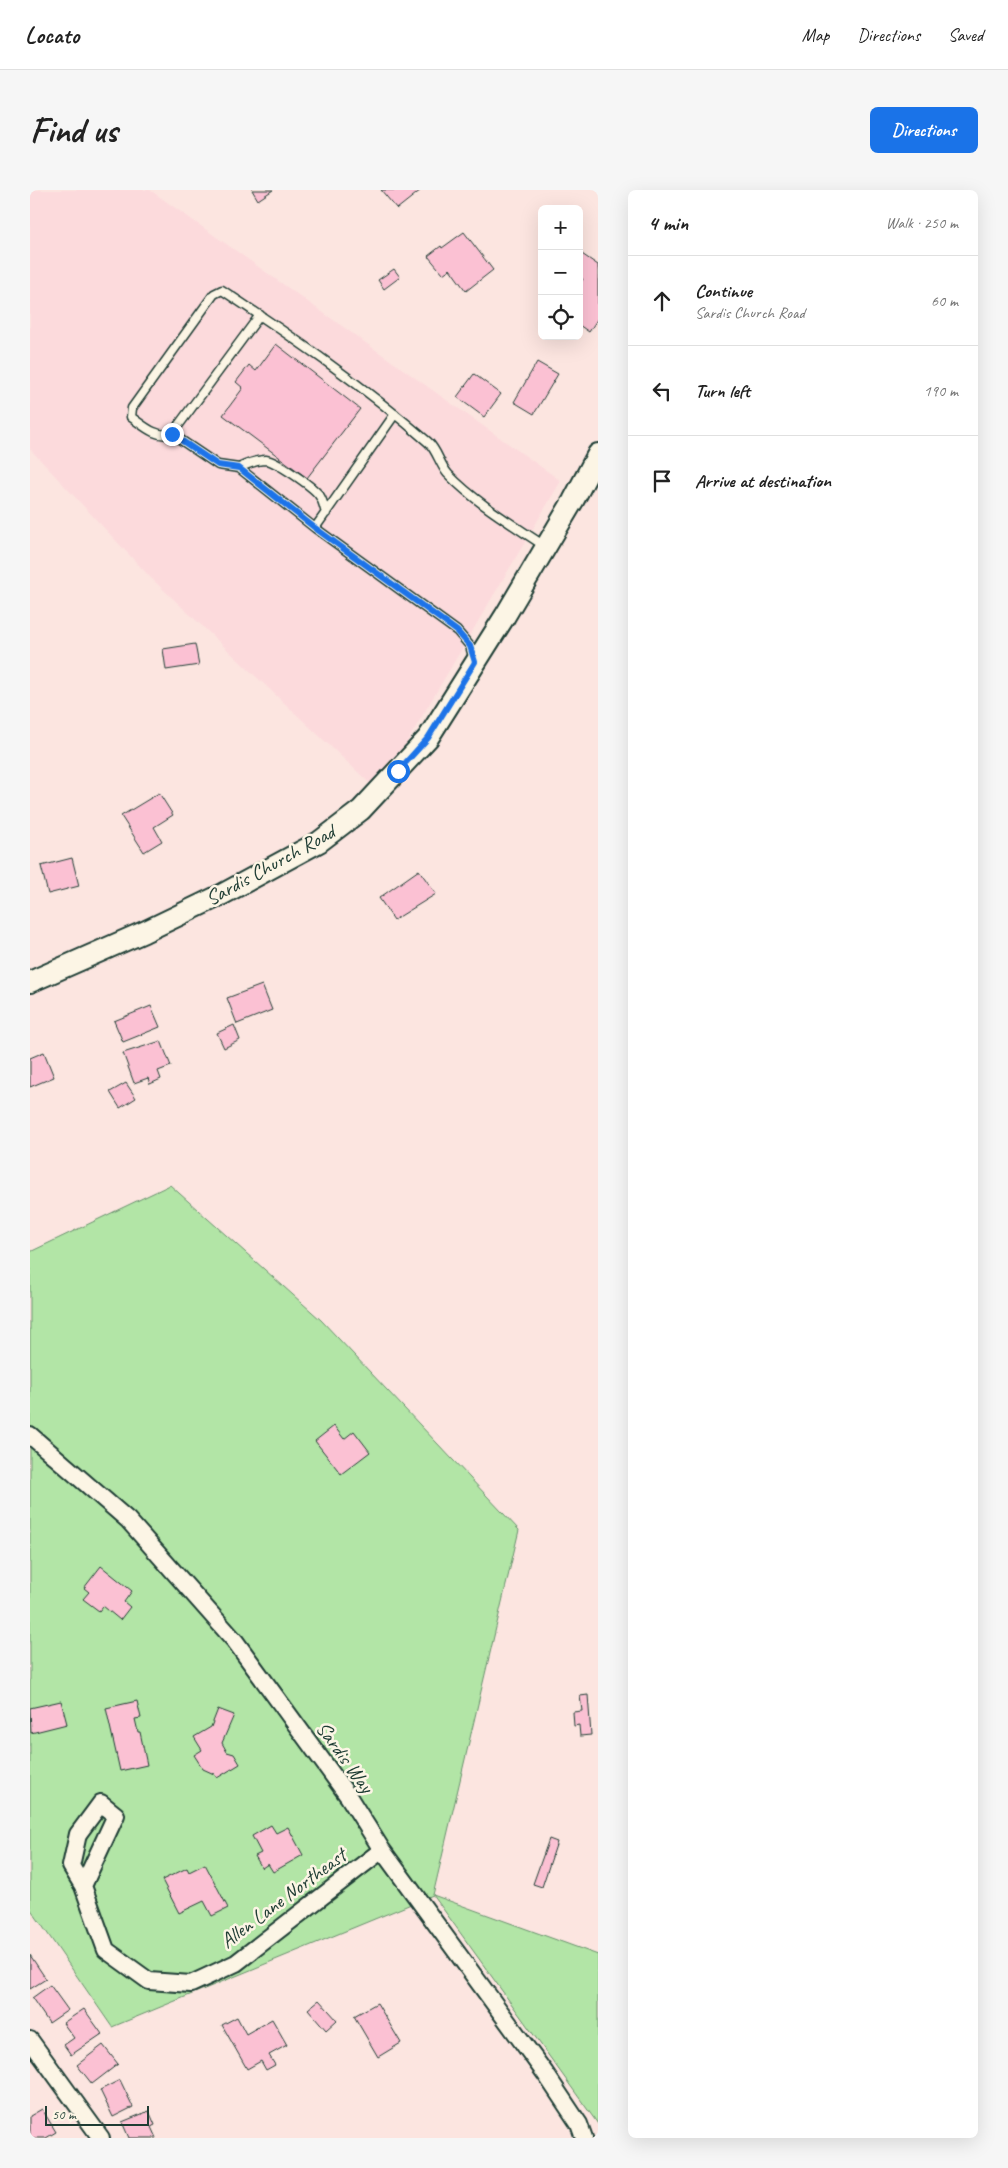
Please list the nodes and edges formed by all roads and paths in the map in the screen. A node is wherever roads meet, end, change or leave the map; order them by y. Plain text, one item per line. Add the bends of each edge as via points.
1 (260, 315) junction
2 (395, 414) junction
3 (172, 434) junction
4 (598, 454) edge
5 (239, 468) junction
6 (326, 513) junction
7 (315, 528) junction
8 (546, 547) junction
9 (475, 662) junction
10 (30, 982) edge
11 (30, 1435) edge
12 (382, 1850) junction
13 (83, 1886) dead end
14 (30, 2040) edge
15 (101, 2138) edge
16 (584, 2138) edge

1 - 2 lane
1 - 3 lane
1 - 3 lane via 222,290 214,294 132,408 131,417 150,430 164,436
2 - 6 lane
2 - 8 lane via 431,444 447,472 472,495
3 - 5 lane via 218,465
4 - 8 street, Sardis Church Road
5 - 6 lane via 250,462 267,460 279,465 318,494
5 - 7 lane
6 - 7 lane
7 - 9 lane via 457,631 470,646
8 - 9 street, Sardis Church Road
9 - 10 street, Sardis Church Road via 428,738 362,810 319,842 223,894
11 - 12 street, Sardis Way via 128,1520 234,1641 348,1796
12 - 13 street, Allen Lane Northeast via 236,1963 191,1984 149,1981 106,1950
12 - 16 street, Sardis Way via 545,2074 580,2124
14 - 15 street

